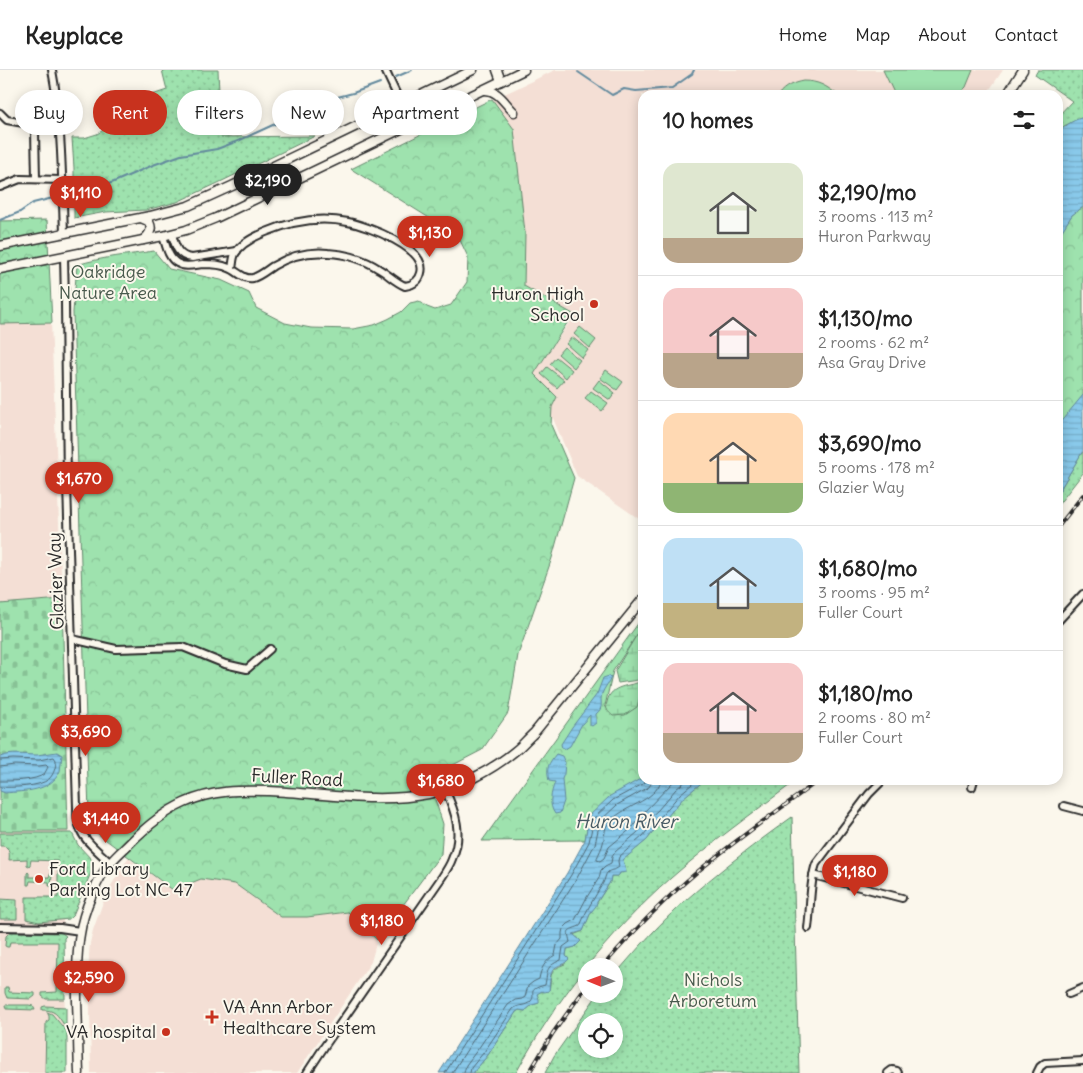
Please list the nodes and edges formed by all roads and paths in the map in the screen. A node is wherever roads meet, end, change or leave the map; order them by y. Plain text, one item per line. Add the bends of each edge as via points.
1 (52, 70) edge
2 (385, 70) edge
3 (473, 70) edge
4 (497, 70) edge
5 (524, 70) edge
6 (1023, 70) edge
7 (501, 81) junction
8 (394, 90) edge
9 (431, 90) edge
10 (482, 90) junction
11 (1010, 90) edge
12 (477, 92) edge
13 (514, 112) dead end
14 (0, 113) edge
15 (354, 127) edge
16 (390, 135) edge
17 (36, 179) junction
18 (62, 180) junction
19 (0, 187) edge
20 (140, 218) junction
21 (64, 233) junction
22 (172, 234) junction
23 (162, 236) junction
24 (141, 241) junction
25 (0, 246) edge
26 (237, 251) junction
27 (64, 256) junction
28 (0, 269) edge
29 (232, 269) junction
30 (1083, 594) edge
31 (638, 605) edge
32 (1063, 616) edge
33 (72, 639) junction
34 (270, 649) dead end
35 (878, 785) edge
36 (446, 790) junction
37 (1064, 806) dead end
38 (1083, 811) edge
39 (110, 862) junction
40 (813, 875) junction
41 (902, 898) dead end
42 (0, 927) edge
43 (808, 928) dead end
44 (80, 931) junction
45 (1083, 988) edge
46 (1069, 994) dead end
47 (1083, 1061) edge
48 (79, 1073) edge
49 (308, 1073) edge
50 (888, 1073) edge
51 (898, 1073) edge
52 (1037, 1073) edge

1 - 18 street
2 - 8 street
3 - 9 main road
4 - 7 main road
5 - 7 main road
6 - 11 main road
7 - 10 main road
10 - 12 main road
10 - 13 main road via 495,92
14 - 17 street via 7,120 29,124 35,131
15 - 20 main road via 204,199
16 - 22 main road via 216,218
17 - 18 street
17 - 19 street via 20,179
18 - 21 street
20 - 21 main road
20 - 24 main road via 148,221 151,227 148,236
21 - 25 main road
22 - 23 main road
22 - 26 street via 177,251 186,257
23 - 24 main road
23 - 29 street via 169,255 178,264 218,264
24 - 27 main road
26 - 29 street
26 - 29 street via 279,226 301,221 335,220 365,226 394,239 415,255 422,270 416,282 404,286 366,262 326,252 294,257 253,278
27 - 28 main road
27 - 33 street, Glazier Way
30 - 32 street
31 - 36 main road, Fuller Road via 534,733 492,766
33 - 34 street via 116,649 183,647 247,669
33 - 39 street, Glazier Way via 78,821 87,840
35 - 40 street via 821,856
36 - 39 main road, Fuller Road via 378,798 246,790 207,795 185,802 162,815
36 - 49 street via 458,825 453,858
37 - 38 street
39 - 44 main road, Fuller Road via 93,893
40 - 41 street
40 - 43 street
42 - 44 street
44 - 48 main road, Fuller Road via 76,967
45 - 46 street
47 - 52 street via 1045,1063
50 - 51 street via 892,1070

